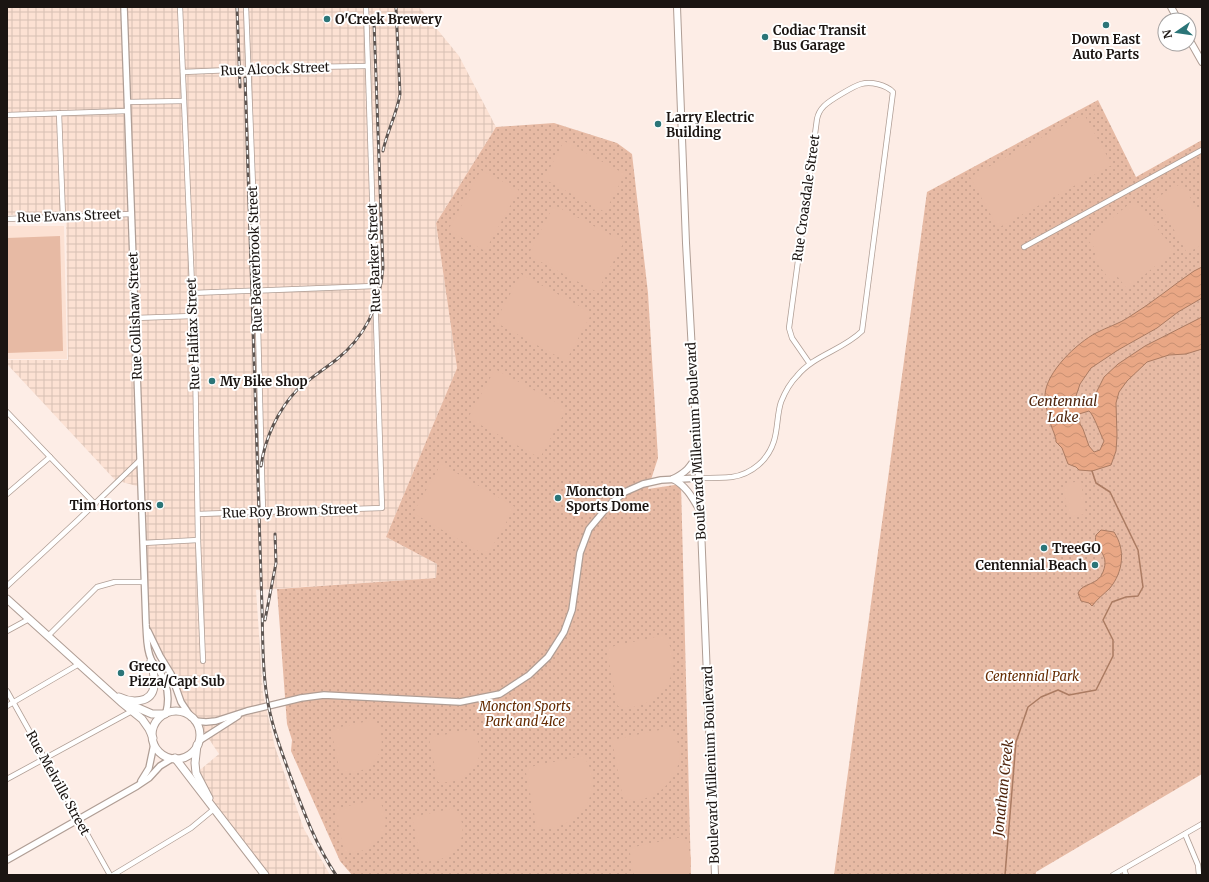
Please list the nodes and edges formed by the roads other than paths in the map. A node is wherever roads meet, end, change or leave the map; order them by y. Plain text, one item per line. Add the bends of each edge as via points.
1 (124, 7) edge
2 (180, 7) edge
3 (246, 7) edge
4 (366, 7) edge
5 (677, 7) edge
6 (1196, 52) edge
7 (1202, 62) edge
8 (367, 66) junction
9 (249, 69) junction
10 (183, 72) junction
11 (184, 101) junction
12 (127, 102) junction
13 (127, 111) junction
14 (59, 113) junction
15 (7, 116) edge
16 (1202, 150) edge
17 (131, 214) junction
18 (63, 217) junction
19 (7, 219) edge
20 (1024, 247) dead end
21 (375, 286) junction
22 (257, 290) junction
23 (192, 293) junction
24 (193, 316) junction
25 (135, 318) junction
26 (810, 364) junction
27 (7, 412) edge
28 (698, 454) junction
29 (50, 457) junction
30 (140, 460) junction
31 (699, 478) junction
32 (673, 479) junction
33 (7, 494) edge
34 (95, 504) junction
35 (382, 508) joint
36 (700, 510) junction
37 (263, 512) junction
38 (198, 514) junction
39 (198, 540) junction
40 (143, 543) junction
41 (144, 582) junction
42 (7, 586) edge
43 (7, 599) edge
44 (29, 619) junction
45 (146, 625) junction
46 (7, 631) edge
47 (48, 636) junction
48 (151, 661) junction
49 (204, 661) dead end
50 (79, 664) junction
51 (107, 689) junction
52 (7, 691) edge
53 (117, 696) junction
54 (14, 702) junction
55 (7, 706) edge
56 (132, 711) junction
57 (247, 711) junction
58 (165, 714) junction
59 (193, 719) junction
60 (153, 741) junction
61 (198, 743) junction
62 (44, 758) junction
63 (174, 758) junction
64 (7, 779) edge
65 (137, 786) junction
66 (214, 809) junction
67 (78, 819) junction
68 (1202, 824) edge
69 (1185, 834) junction
70 (7, 860) edge
71 (1124, 869) junction
72 (110, 875) edge
73 (113, 875) edge
74 (265, 875) edge
75 (715, 875) edge
76 (1113, 875) edge
77 (1126, 875) edge
78 (1199, 875) edge

1 - 12 street, Rue Collishaw Street
2 - 10 street, Rue Halifax Street
3 - 9 street, Rue Beaverbrook Street
4 - 8 street, Rue Barker Street
5 - 28 main road, Boulevard Millenium Boulevard
6 - 7 main road
8 - 9 street, Rue Alcock Street
8 - 21 street, Rue Barker Street
9 - 10 street, Rue Alcock Street
9 - 22 street, Rue Beaverbrook Street
10 - 11 street, Rue Halifax Street
11 - 12 street
11 - 23 street, Rue Halifax Street
12 - 13 street, Rue Collishaw Street
13 - 14 street
13 - 17 street, Rue Collishaw Street
14 - 15 street
14 - 18 street
16 - 20 street
17 - 18 street, Rue Evans Street
17 - 25 street, Rue Collishaw Street
18 - 19 street, Rue Evans Street
21 - 22 street
21 - 35 street, Rue Barker Street
22 - 23 street
22 - 37 street, Rue Beaverbrook Street
23 - 24 street, Rue Halifax Street
24 - 25 street
24 - 38 street, Rue Halifax Street
25 - 30 street, Rue Collishaw Street
26 - 26 street, Rue Croasdale Street via 854,339 862,331 893,92 888,87 860,84 830,101 816,119 789,328 792,338
26 - 31 street via 797,375 786,391 778,414 774,440 763,461 754,469 733,477
27 - 29 street
28 - 31 main road, Boulevard Millenium Boulevard
28 - 32 main road via 691,467
29 - 33 street
29 - 34 street
30 - 34 street
30 - 40 street, Rue Collishaw Street
31 - 32 street
31 - 36 main road, Boulevard Millenium Boulevard
32 - 36 main road via 685,488
32 - 57 street via 643,484 625,492 609,505 590,529 580,553 576,591 564,632 548,657 529,675 500,694 460,702 324,695
34 - 42 street
35 - 37 street, Rue Roy Brown Street
36 - 75 main road, Boulevard Millenium Boulevard
37 - 38 street, Rue Roy Brown Street
38 - 39 street, Rue Halifax Street
39 - 40 street
39 - 49 street, Rue Halifax Street
40 - 41 street, Rue Collishaw Street
41 - 45 street, Rue Collishaw Street
41 - 47 street via 115,582 97,587
43 - 44 main road
44 - 46 street
44 - 47 main road
45 - 48 street, Rue Collishaw Street
45 - 59 street, Rue Collishaw Street via 156,650 171,674 181,702
47 - 50 main road
48 - 53 main road via 155,684 152,693 146,699 138,701
48 - 58 street, Rue Collishaw Street via 168,690
50 - 51 main road
50 - 54 street
51 - 53 main road
51 - 56 main road
52 - 54 street, Rue Melville Street
53 - 58 main road via 152,714
54 - 55 street
54 - 62 street, Rue Melville Street
56 - 60 main road via 150,729
56 - 62 street
57 - 59 street via 216,721
57 - 61 street
58 - 59 main road via 176,711
58 - 60 main road via 154,726
59 - 61 main road via 199,731
60 - 63 main road via 162,754
60 - 65 street via 149,768
61 - 63 main road via 186,756
61 - 66 main road via 196,773
62 - 64 street
62 - 67 street, Rue Melville Street
63 - 65 street via 161,765
63 - 66 main road
65 - 67 street
66 - 73 street via 191,828
66 - 74 main road
67 - 70 street
67 - 72 street, Rue Melville Street
68 - 69 street
69 - 71 street
69 - 78 street via 1198,865
71 - 76 street
71 - 77 street

